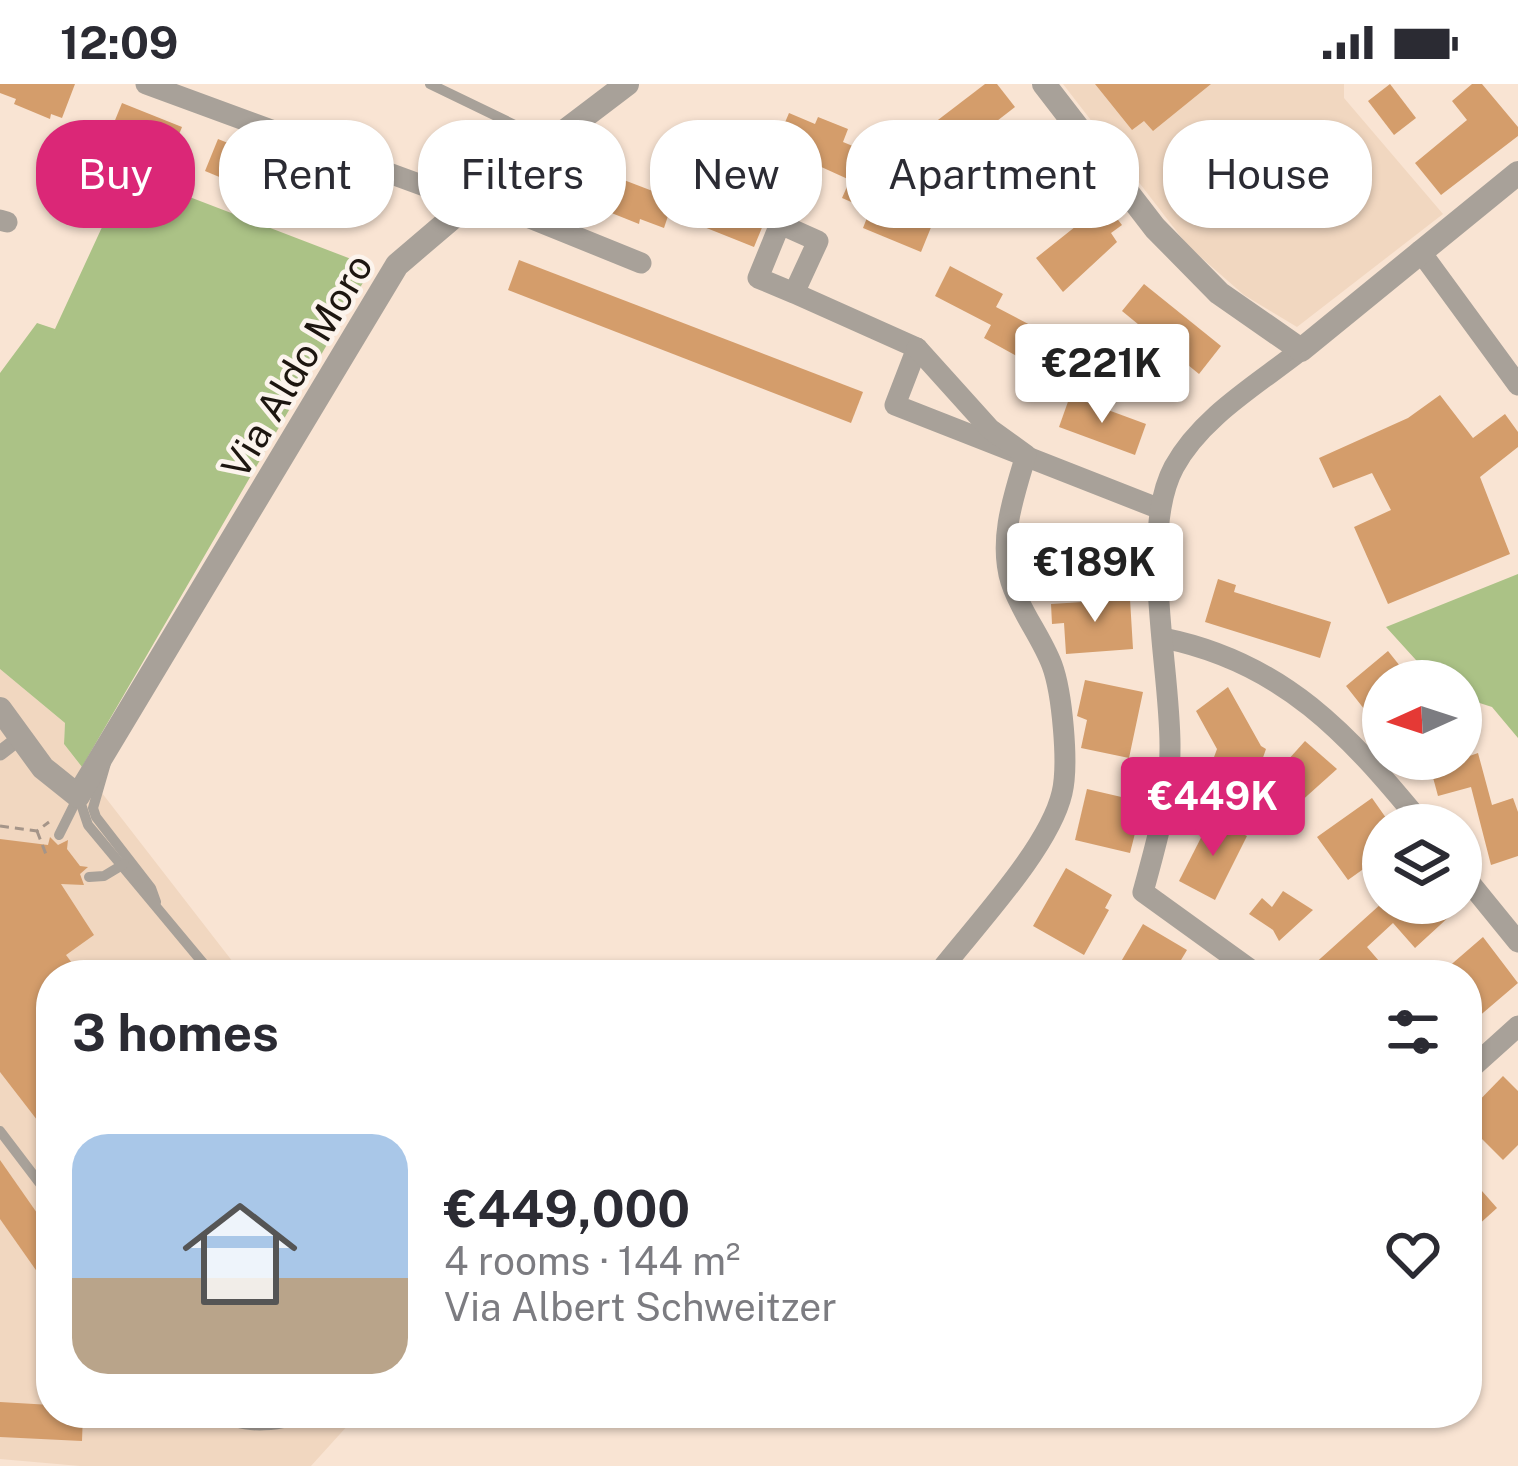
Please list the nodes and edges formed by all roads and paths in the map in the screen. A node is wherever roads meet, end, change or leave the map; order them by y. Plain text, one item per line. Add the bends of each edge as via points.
1 (146, 84) edge
2 (430, 84) edge
3 (627, 84) edge
4 (1044, 84) edge
5 (504, 120) edge
6 (579, 120) edge
7 (1518, 173) edge
8 (418, 184) edge
9 (442, 228) edge
10 (544, 228) edge
11 (1420, 250) junction
12 (640, 263) dead end
13 (794, 293) dead end
14 (917, 348) junction
15 (1301, 350) junction
16 (1518, 385) edge
17 (1026, 455) junction
18 (1160, 509) junction
19 (1163, 638) junction
20 (0, 709) edge
21 (22, 736) junction
22 (0, 753) edge
23 (105, 753) junction
24 (78, 796) junction
25 (1406, 804) edge
26 (0, 826) edge
27 (62, 829) joint
28 (38, 831) junction
29 (47, 857) dead end
30 (125, 863) junction
31 (89, 877) dead end
32 (1482, 898) edge
33 (1518, 942) edge
34 (201, 960) edge
35 (948, 960) edge
36 (1237, 960) edge
37 (1518, 1026) edge
38 (1482, 1058) edge
39 (0, 1131) edge
40 (36, 1178) edge

1 - 8 street
2 - 5 lane
3 - 6 street, Via Aldo Moro
4 - 15 street via 1172,244 1220,293
7 - 11 street
9 - 23 street, Via Aldo Moro via 397,266
10 - 12 street
11 - 15 street
11 - 16 street
13 - 14 street
14 - 17 street via 990,429
14 - 17 street via 895,405
15 - 18 street via 1202,429 1173,468
17 - 18 street
17 - 35 street via 1006,556 1011,583 1054,668 1063,791 1049,826
18 - 19 street
19 - 25 street via 1190,643 1314,704
19 - 36 street via 1170,749 1164,817 1143,892
20 - 21 street, Via Aldo Moro
21 - 22 street
21 - 24 street, Via Aldo Moro via 43,768
23 - 24 street, Via Aldo Moro
23 - 30 lane, Via Aldo Moro via 94,808
24 - 27 lane
24 - 30 lane, Via Aldo Moro via 88,825
26 - 28 path
27 - 28 path via 51,820
28 - 29 path
30 - 31 lane
30 - 34 lane, Via Aldo Moro
32 - 33 street
37 - 38 street
39 - 40 lane

